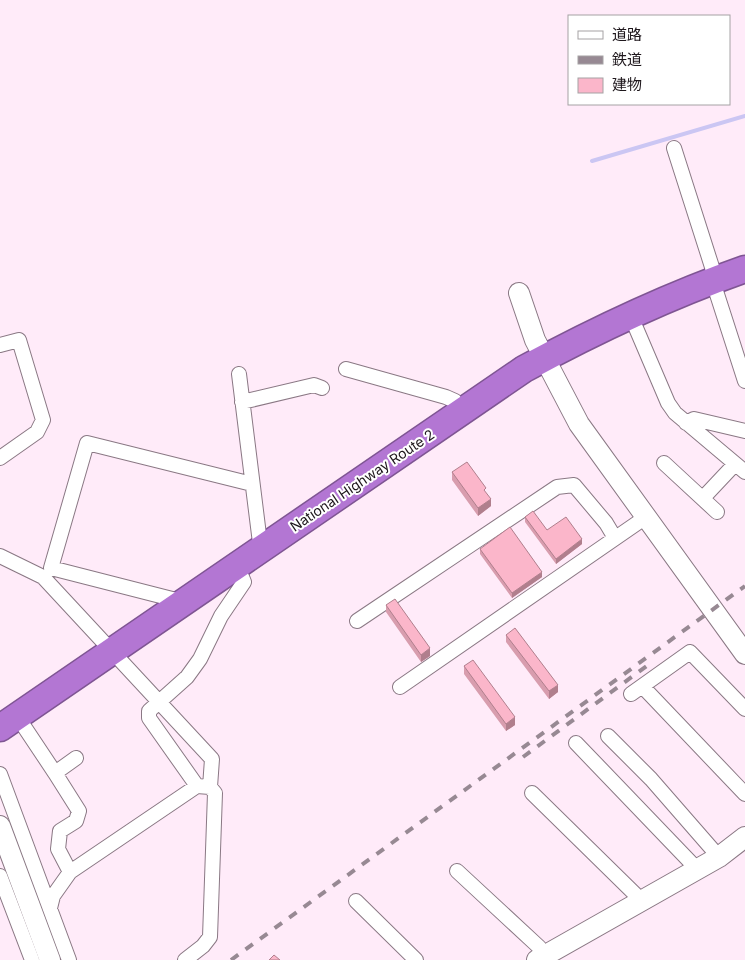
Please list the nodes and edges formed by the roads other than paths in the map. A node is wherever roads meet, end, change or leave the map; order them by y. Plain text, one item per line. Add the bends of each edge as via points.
1 (674, 148) dead end
2 (745, 269) edge
3 (714, 280) junction
4 (519, 293) dead end
5 (630, 314) junction
6 (0, 345) edge
7 (544, 358) junction
8 (742, 365) edge
9 (346, 369) dead end
10 (239, 374) dead end
11 (745, 382) edge
12 (322, 388) dead end
13 (242, 402) junction
14 (463, 411) junction
15 (686, 423) junction
16 (745, 431) edge
17 (0, 458) edge
18 (664, 463) dead end
19 (740, 468) edge
20 (252, 484) junction
21 (703, 498) junction
22 (718, 512) dead end
23 (646, 516) junction
24 (615, 538) junction
25 (263, 548) junction
26 (0, 556) edge
27 (237, 565) junction
28 (184, 602) junction
29 (357, 621) dead end
30 (113, 652) junction
31 (745, 654) edge
32 (400, 687) dead end
33 (159, 701) junction
34 (745, 707) edge
35 (9, 722) edge
36 (608, 736) dead end
37 (576, 743) dead end
38 (76, 758) dead end
39 (0, 774) edge
40 (55, 774) junction
41 (203, 786) junction
42 (532, 793) dead end
43 (745, 794) edge
44 (0, 826) edge
45 (745, 839) edge
46 (719, 857) junction
47 (697, 869) junction
48 (457, 871) dead end
49 (70, 872) junction
50 (0, 876) edge
51 (356, 901) dead end
52 (640, 903) junction
53 (50, 908) junction
54 (540, 958) edge
55 (32, 960) edge
56 (50, 960) edge
57 (69, 960) edge
58 (185, 960) edge
59 (416, 960) edge

1 - 3 street
2 - 3 highway, National Highway Route 2
3 - 5 highway, National Highway Route 2
3 - 8 street
4 - 7 street
5 - 7 highway, National Highway Route 2
5 - 15 street via 668,404
6 - 17 street via 19,340 43,420 36,432
7 - 14 highway, National Highway Route 2
7 - 23 street via 580,424
8 - 11 street
9 - 14 street via 446,396
10 - 13 street
12 - 13 street via 314,385
13 - 20 street
14 - 25 highway, National Highway Route 2
15 - 16 street via 694,418
15 - 19 street
18 - 21 street
19 - 21 street
20 - 25 street
20 - 28 street via 86,443 51,568
21 - 22 street
23 - 24 street
23 - 31 street
24 - 29 street via 574,485 557,487
24 - 32 street
25 - 27 highway, National Highway Route 2
26 - 30 street via 43,577
27 - 28 highway, National Highway Route 2
27 - 33 street via 244,582 221,616 200,659 187,677
28 - 30 highway, National Highway Route 2
30 - 33 street
30 - 35 highway, National Highway Route 2
33 - 41 street via 212,759
33 - 41 street via 149,711 149,718
34 - 43 street via 690,652 637,691
35 - 40 street
36 - 46 street via 651,779
37 - 47 street
38 - 40 street
39 - 53 street
40 - 49 street via 79,810 76,821 60,831 58,850
41 - 49 street
41 - 58 street via 215,793 210,937
42 - 52 street via 637,896
44 - 56 street
45 - 46 street
46 - 47 street
47 - 52 street
48 - 54 street via 539,947
49 - 53 street via 53,896
50 - 55 street
51 - 59 street
52 - 54 street
53 - 57 street

